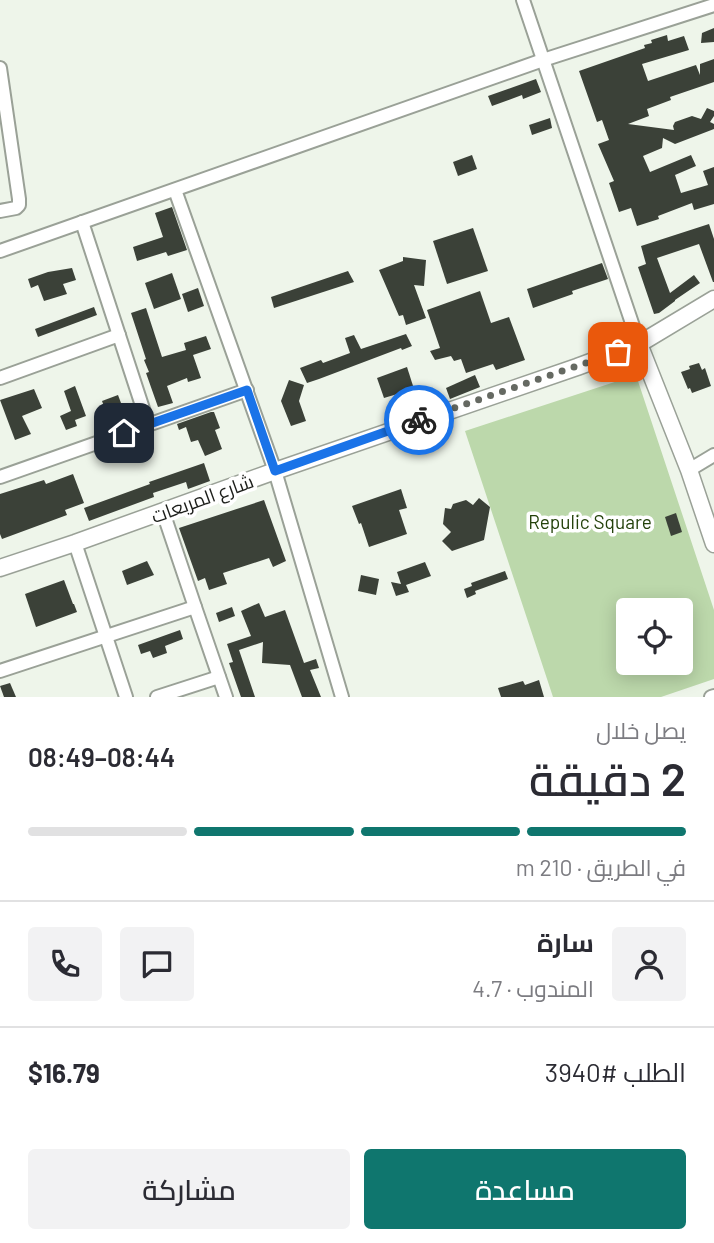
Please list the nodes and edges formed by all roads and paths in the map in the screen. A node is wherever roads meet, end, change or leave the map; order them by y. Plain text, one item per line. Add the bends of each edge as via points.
1 (523, 0) edge
2 (714, 5) edge
3 (543, 60) junction
4 (0, 68) edge
5 (175, 190) junction
6 (0, 211) edge
7 (82, 222) junction
8 (0, 251) edge
9 (714, 299) edge
10 (119, 335) junction
11 (639, 344) junction
12 (0, 377) edge
13 (247, 390) junction
14 (148, 424) junction
15 (714, 455) edge
16 (689, 470) junction
17 (275, 471) junction
18 (0, 477) edge
19 (163, 512) junction
20 (75, 543) junction
21 (714, 544) edge
22 (0, 568) edge
23 (195, 607) junction
24 (106, 636) junction
25 (0, 671) edge
26 (219, 677) junction
27 (126, 697) edge
28 (157, 697) edge
29 (226, 697) edge
30 (342, 697) edge

1 - 3 street
2 - 3 street
3 - 5 street
3 - 11 street
4 - 6 street via 19,200 16,208
5 - 7 street
5 - 13 street
7 - 8 street
7 - 10 street
9 - 11 main road, شارع المربعات
10 - 12 street
10 - 14 street
11 - 16 main road
11 - 17 main road, شارع المربعات
13 - 14 street
13 - 17 street
14 - 18 street
15 - 16 street
16 - 21 main road
17 - 19 main road, شارع المربعات
17 - 30 street
19 - 20 main road, شارع المربعات
19 - 23 street
20 - 22 main road, شارع المربعات
20 - 24 street
23 - 24 street
23 - 26 street
24 - 25 street
24 - 27 street
26 - 28 street
26 - 29 street

